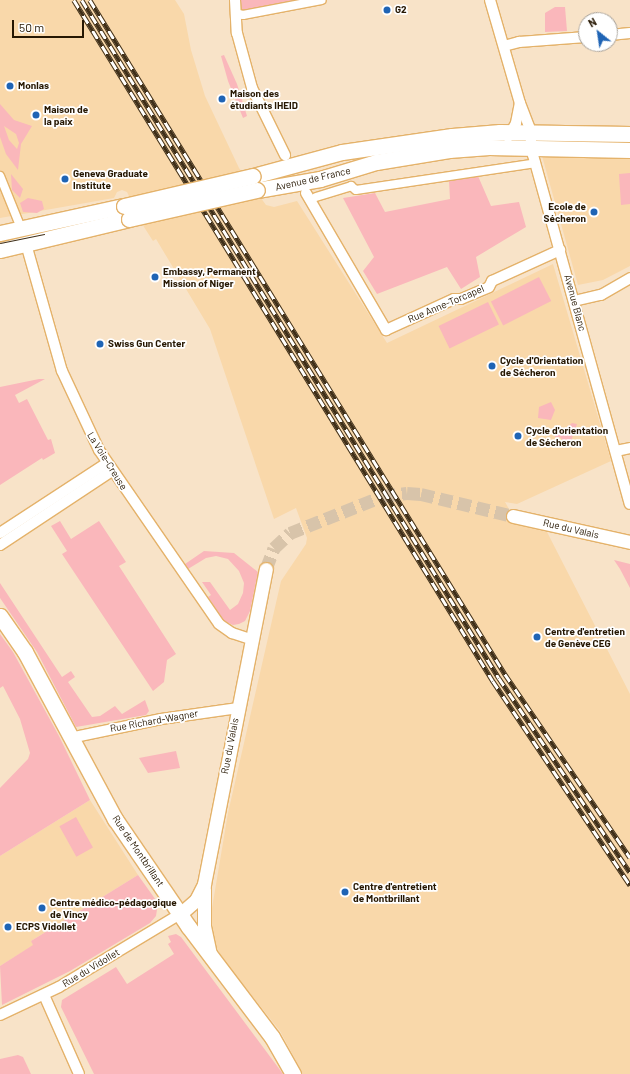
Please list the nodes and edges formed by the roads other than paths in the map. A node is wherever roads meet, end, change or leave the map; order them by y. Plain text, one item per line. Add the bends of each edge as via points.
1 (234, 0) edge
2 (322, 0) edge
3 (490, 0) edge
4 (235, 13) junction
5 (630, 33) edge
6 (618, 34) edge
7 (578, 38) edge
8 (504, 46) junction
9 (520, 103) junction
10 (530, 132) junction
11 (510, 134) junction
12 (630, 134) edge
13 (532, 147) junction
14 (630, 150) edge
15 (285, 155) dead end
16 (536, 163) junction
17 (0, 176) edge
18 (255, 183) junction
19 (306, 193) dead end
20 (316, 197) dead end
21 (127, 212) junction
22 (21, 228) junction
23 (0, 233) edge
24 (26, 244) junction
25 (0, 250) edge
26 (560, 250) junction
27 (630, 278) edge
28 (574, 301) junction
29 (630, 448) edge
30 (616, 451) junction
31 (110, 467) junction
32 (630, 504) edge
33 (41, 512) junction
34 (513, 516) tunnel mouth
35 (0, 533) edge
36 (630, 542) edge
37 (0, 545) edge
38 (266, 569) tunnel mouth
39 (0, 616) edge
40 (251, 639) junction
41 (238, 708) junction
42 (70, 738) junction
43 (204, 884) junction
44 (180, 914) junction
45 (211, 956) junction
46 (44, 994) junction
47 (0, 1015) edge
48 (79, 1074) edge
49 (293, 1074) edge

1 - 4 street
2 - 4 street via 243,15
3 - 8 street, Avenue Blanc
4 - 15 street via 236,33 252,88
5 - 6 street
7 - 8 street via 519,42
8 - 9 street, Avenue Blanc
9 - 10 street, Avenue Blanc
9 - 11 street
10 - 11 main road, Avenue de France
10 - 12 main road, Avenue de France
10 - 13 street, Avenue Blanc
11 - 18 main road, Avenue de France via 452,136 342,152 274,168
13 - 14 main road, Avenue de France
13 - 16 street, Avenue Blanc
13 - 18 main road, Avenue de France via 489,147 413,156 376,162 347,172 286,186
16 - 20 street, Avenue de France via 356,190 351,186
16 - 26 street, Avenue Blanc
17 - 22 street
18 - 21 main road, Avenue de France, bridge
19 - 26 street, Rue Anne-Torcapel via 386,330 454,299 461,299 489,287 492,281
21 - 22 main road, Avenue de France
21 - 24 main road, Avenue de France
22 - 23 main road, Avenue de France
22 - 24 main road
24 - 25 main road, Avenue de France
24 - 31 street, La Voie-Creuse via 62,372 86,427
26 - 28 street, Avenue Blanc
27 - 28 street via 601,295
28 - 30 street, Avenue Blanc
29 - 30 street
30 - 32 street, Avenue Blanc
31 - 33 street
31 - 40 street, La Voie-Creuse via 219,624 232,633
33 - 35 street
33 - 37 street
34 - 36 street, Rue du Valais
38 - 40 street, Rue du Valais
39 - 42 main road, Rue de Montbrillant via 25,652
40 - 41 street, Rue du Valais
41 - 42 street, Rue Richard-Wagner via 161,719
41 - 43 street, Rue du Valais
42 - 44 main road, Rue de Montbrillant via 115,819
43 - 44 street, Rue du Valais via 199,897
43 - 45 street via 204,926
44 - 45 main road, Rue de Montbrillant
44 - 46 street, Rue du Vidollet
45 - 49 main road, Rue de Montbrillant via 272,1037
46 - 47 street, Rue du Vidollet
46 - 48 street

